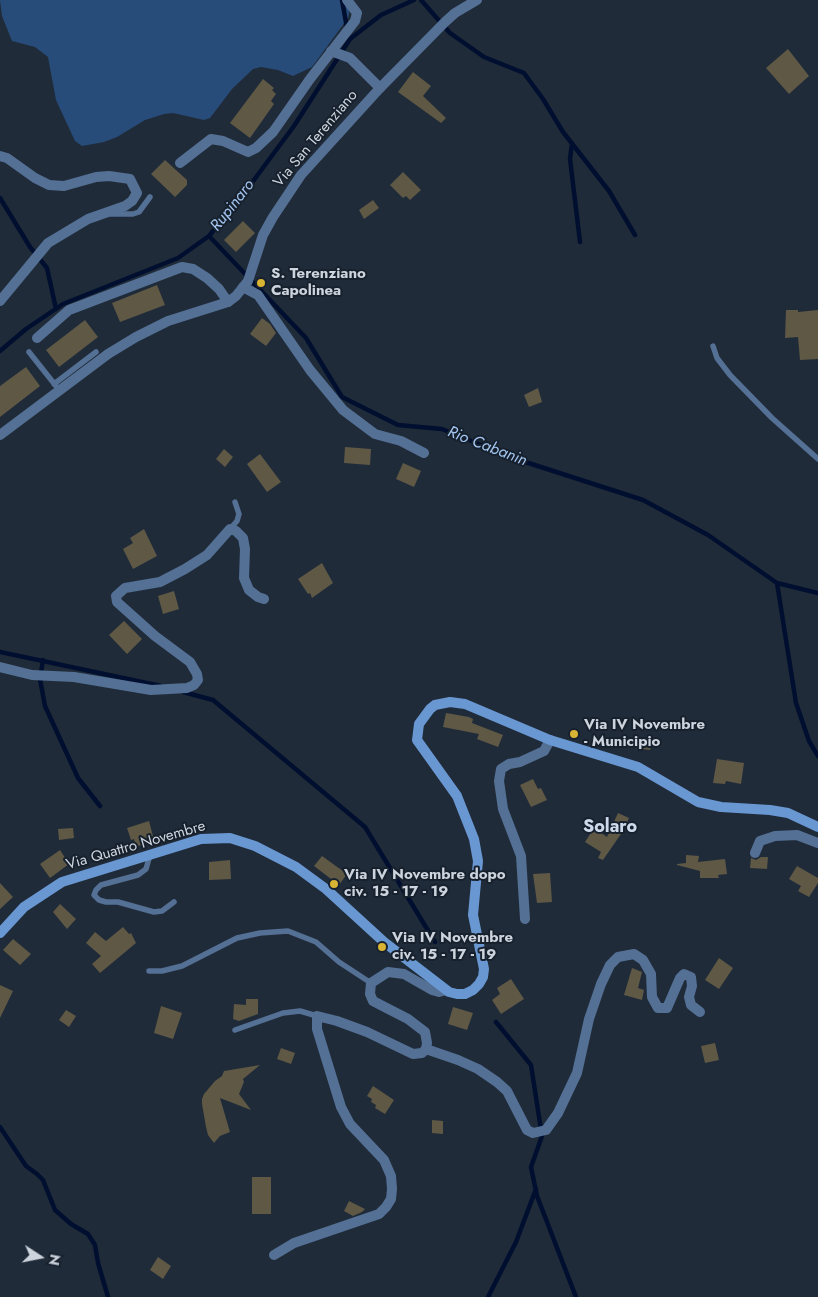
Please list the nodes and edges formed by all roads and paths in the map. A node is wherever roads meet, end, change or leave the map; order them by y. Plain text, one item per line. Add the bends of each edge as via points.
1 (347, 0) edge
2 (477, 0) edge
3 (460, 3) edge
4 (331, 51) junction
5 (380, 88) junction
6 (0, 156) edge
7 (180, 163) dead end
8 (150, 197) dead end
9 (101, 214) junction
10 (243, 287) junction
11 (0, 301) edge
12 (228, 302) junction
13 (37, 338) dead end
14 (713, 346) dead end
15 (29, 352) dead end
16 (96, 352) dead end
17 (57, 387) junction
18 (0, 435) edge
19 (424, 453) dead end
20 (818, 458) edge
21 (236, 502) dead end
22 (230, 529) junction
23 (264, 599) dead end
24 (0, 667) edge
25 (550, 740) junction
26 (818, 827) edge
27 (818, 843) edge
28 (755, 853) dead end
29 (150, 855) junction
30 (174, 902) dead end
31 (525, 919) dead end
32 (0, 933) edge
33 (149, 971) dead end
34 (371, 983) junction
35 (446, 990) junction
36 (700, 1012) dead end
37 (317, 1016) junction
38 (235, 1030) dead end
39 (426, 1049) junction
40 (274, 1255) dead end

1 - 4 street via 357,13 355,21
2 - 3 street, Via San Terenziano
3 - 5 street, Via San Terenziano via 455,13
4 - 5 street via 350,58
4 - 7 street via 273,132 256,148 248,152 210,139
5 - 10 street, Via San Terenziano via 297,182 263,235 248,281
6 - 9 street via 49,185 64,186 96,177 130,179 137,193 132,201
8 - 9 lane via 139,212
9 - 11 street via 48,243
10 - 12 street, Via San Terenziano
10 - 19 street via 258,295 310,370 343,410 375,434 401,441
12 - 13 street via 206,278 193,269 182,267 69,310
12 - 17 street, Via San Terenziano via 168,321
14 - 20 lane via 716,358 730,375
15 - 17 lane
16 - 17 lane
17 - 18 street, Via San Terenziano
21 - 22 lane via 239,514
22 - 23 street via 243,538 244,578 248,590
22 - 24 street via 207,555 185,569 160,582 125,588 116,596 117,602 154,636 190,662 198,680 194,686 151,690 74,677 32,675
25 - 26 main road via 638,767 698,802 788,812
25 - 31 street via 544,751 501,769 498,781 503,809 521,856
25 - 35 main road via 465,704 450,702 436,705 419,724 417,740 457,796 470,825 478,861 473,915 483,977 473,990 465,994
27 - 28 street via 797,835 775,836 760,841
29 - 30 lane via 146,869 138,876 101,885 94,895 106,902 154,912 162,911
29 - 32 main road, Via Quattro Novembre via 62,882 24,906
29 - 35 main road, Via Quattro Novembre via 201,839 230,838 255,846 296,867 326,889 384,942
33 - 34 lane via 162,972 182,966 237,938 288,930 316,942
34 - 35 street via 388,972 404,974 432,990
34 - 39 street via 373,1002 408,1018 425,1032
36 - 39 street via 691,1005 691,977 684,974 667,1008 658,1008 652,997 651,974 643,960 634,954 618,957 610,965 601,984 577,1072 558,1113 546,1130 533,1133 528,1130 508,1091 497,1082 471,1066
37 - 38 lane via 300,1011 283,1013
37 - 39 street via 360,1029 413,1054
37 - 40 street via 317,1029 341,1108 350,1124 384,1160 392,1189 390,1199 378,1214 294,1243

